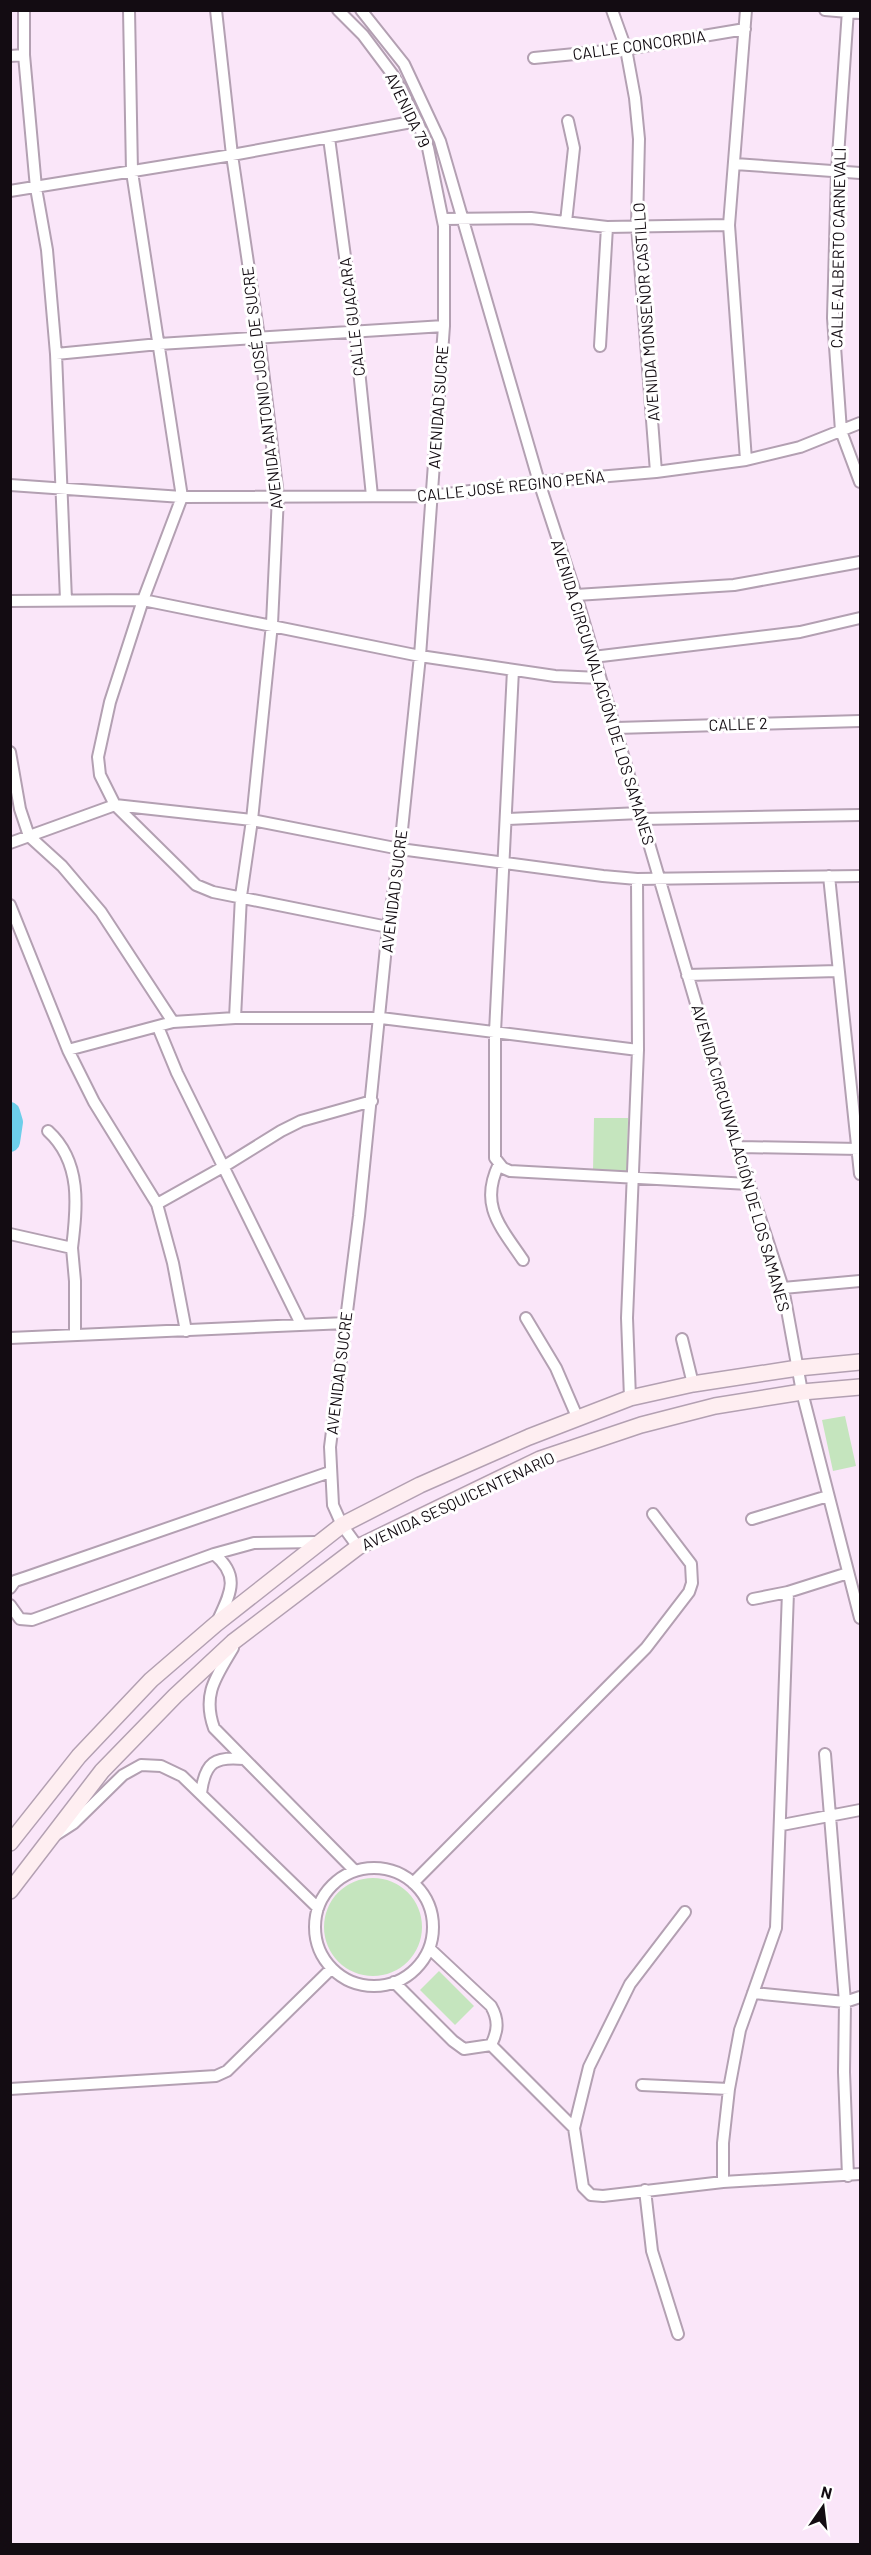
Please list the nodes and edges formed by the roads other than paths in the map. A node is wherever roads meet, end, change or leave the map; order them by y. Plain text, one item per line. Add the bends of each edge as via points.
1 (24, 10) edge
2 (129, 10) edge
3 (216, 10) edge
4 (338, 10) edge
5 (361, 10) edge
6 (612, 10) edge
7 (746, 10) edge
8 (825, 10) edge
9 (848, 11) edge
10 (861, 13) edge
11 (745, 29) junction
12 (626, 50) junction
13 (24, 55) junction
14 (10, 56) edge
15 (534, 58) dead end
16 (417, 121) junction
17 (568, 121) dead end
18 (329, 138) junction
19 (231, 155) junction
20 (735, 164) junction
21 (837, 171) junction
22 (132, 172) junction
23 (861, 173) edge
24 (36, 188) junction
25 (10, 191) edge
26 (463, 219) junction
27 (444, 222) junction
28 (566, 222) junction
29 (637, 225) junction
30 (729, 225) junction
31 (607, 227) junction
32 (444, 327) junction
33 (355, 331) junction
34 (259, 337) junction
35 (159, 344) junction
36 (600, 346) dead end
37 (56, 354) junction
38 (861, 423) edge
39 (841, 431) junction
40 (746, 460) junction
41 (656, 472) junction
42 (539, 482) junction
43 (861, 482) edge
44 (10, 485) edge
45 (61, 487) junction
46 (182, 496) junction
47 (278, 496) junction
48 (372, 496) junction
49 (432, 496) junction
50 (861, 562) edge
51 (576, 595) junction
52 (66, 600) junction
53 (143, 600) junction
54 (10, 602) edge
55 (861, 618) edge
56 (272, 624) junction
57 (420, 656) junction
58 (593, 657) junction
59 (513, 670) junction
60 (600, 678) junction
61 (861, 721) edge
62 (616, 728) junction
63 (10, 752) edge
64 (115, 805) junction
65 (861, 815) edge
66 (641, 816) junction
67 (507, 819) junction
68 (252, 820) junction
69 (29, 836) junction
70 (10, 843) edge
71 (400, 849) junction
72 (504, 864) junction
73 (830, 876) junction
74 (861, 876) edge
75 (660, 878) junction
76 (637, 879) junction
77 (241, 896) junction
78 (10, 905) edge
79 (388, 927) junction
80 (838, 971) junction
81 (687, 975) junction
82 (381, 1017) junction
83 (235, 1018) junction
84 (173, 1022) junction
85 (158, 1027) junction
86 (495, 1032) junction
87 (68, 1050) junction
88 (638, 1050) junction
89 (372, 1101) junction
90 (48, 1131) dead end
91 (740, 1148) junction
92 (859, 1149) edge
93 (499, 1164) junction
94 (223, 1167) junction
95 (861, 1174) edge
96 (632, 1179) junction
97 (749, 1184) junction
98 (157, 1204) junction
99 (10, 1234) edge
100 (72, 1248) junction
101 (523, 1260) dead end
102 (861, 1281) edge
103 (783, 1288) junction
104 (526, 1318) dead end
105 (301, 1323) junction
106 (346, 1323) junction
107 (186, 1331) junction
108 (75, 1334) junction
109 (10, 1338) edge
110 (682, 1339) dead end
111 (861, 1362) edge
112 (798, 1368) junction
113 (693, 1384) junction
114 (861, 1387) edge
115 (802, 1392) junction
116 (630, 1398) junction
117 (578, 1419) junction
118 (330, 1472) junction
119 (828, 1496) junction
120 (653, 1514) dead end
121 (752, 1520) dead end
122 (342, 1525) junction
123 (319, 1542) junction
124 (358, 1547) junction
125 (214, 1554) junction
126 (848, 1574) junction
127 (10, 1588) edge
128 (788, 1592) junction
129 (753, 1599) dead end
130 (10, 1605) edge
131 (861, 1618) edge
132 (216, 1624) junction
133 (238, 1638) junction
134 (825, 1754) dead end
135 (244, 1759) junction
136 (201, 1793) junction
137 (861, 1810) edge
138 (830, 1814) junction
139 (782, 1825) junction
140 (51, 1837) junction
141 (10, 1843) edge
142 (355, 1871) junction
143 (413, 1883) junction
144 (10, 1891) edge
145 (318, 1908) junction
146 (685, 1912) dead end
147 (430, 1949) junction
148 (331, 1968) junction
149 (394, 1982) junction
150 (753, 1993) junction
151 (861, 1997) edge
152 (845, 2002) junction
153 (491, 2045) junction
154 (642, 2085) dead end
155 (10, 2089) edge
156 (729, 2089) junction
157 (574, 2128) junction
158 (861, 2174) edge
159 (848, 2176) junction
160 (723, 2182) junction
161 (645, 2190) junction
162 (678, 2334) dead end

1 - 13 street
2 - 22 street
3 - 19 street, AVENIDA ANTONIO JOSÉ DE SUCRE
4 - 16 street, AVENIDA 79 via 363,34 393,75
5 - 26 street, AVENIDA CIRCUNVALACIÓN DE LOS SAMANES via 404,64 423,101 440,141
6 - 12 street, AVENIDA MONSEÑOR CASTILLO
7 - 11 street
8 - 9 street
9 - 10 street
9 - 21 street, CALLE ALBERTO CARNEVALI
11 - 12 street, CALLE CONCORDIA
11 - 20 street
12 - 15 street, CALLE CONCORDIA
12 - 29 street, AVENIDA MONSEÑOR CASTILLO via 639,139
13 - 14 street
13 - 24 street
16 - 18 street
16 - 27 street, AVENIDA 79 via 428,148
17 - 28 street via 574,148
18 - 19 street
18 - 33 street, CALLE GUACARA
19 - 22 street
19 - 34 street, AVENIDA ANTONIO JOSÉ DE SUCRE
20 - 21 street
20 - 30 street
21 - 23 street
21 - 39 street, CALLE ALBERTO CARNEVALI via 833,318
22 - 24 street
22 - 35 street
24 - 25 street
24 - 37 street via 47,250
26 - 27 street
26 - 28 street
26 - 42 street, AVENIDA CIRCUNVALACIÓN DE LOS SAMANES
27 - 32 street, AVENIDAD SUCRE
28 - 31 street
29 - 30 street
29 - 31 street
29 - 41 street, AVENIDA MONSEÑOR CASTILLO
30 - 40 street
31 - 36 street
32 - 33 street
32 - 49 street, AVENIDAD SUCRE
33 - 34 street
33 - 48 street, CALLE GUACARA
34 - 35 street
34 - 47 street, AVENIDA ANTONIO JOSÉ DE SUCRE
35 - 37 street
35 - 46 street
37 - 45 street
38 - 39 street, CALLE JOSÉ REGINO PEÑA
39 - 40 street, CALLE JOSÉ REGINO PEÑA via 800,447
39 - 43 street, CALLE ALBERTO CARNEVALI
40 - 41 street, CALLE JOSÉ REGINO PEÑA
41 - 42 street, CALLE JOSÉ REGINO PEÑA
42 - 49 street, CALLE JOSÉ REGINO PEÑA
42 - 51 street, AVENIDA CIRCUNVALACIÓN DE LOS SAMANES
44 - 45 street, CALLE JOSÉ REGINO PEÑA
45 - 46 street, CALLE JOSÉ REGINO PEÑA
45 - 52 street
46 - 47 street, CALLE JOSÉ REGINO PEÑA
46 - 53 street
47 - 48 street, CALLE JOSÉ REGINO PEÑA
47 - 56 street, AVENIDA ANTONIO JOSÉ DE SUCRE
48 - 49 street, CALLE JOSÉ REGINO PEÑA
49 - 57 street, AVENIDAD SUCRE
50 - 51 street via 734,585
51 - 58 street, AVENIDA CIRCUNVALACIÓN DE LOS SAMANES
52 - 53 street
52 - 54 street
53 - 56 street
53 - 64 street via 99,748 100,775
55 - 58 street via 800,632
56 - 57 street
56 - 68 street, AVENIDA ANTONIO JOSÉ DE SUCRE
57 - 59 street
57 - 71 street, AVENIDAD SUCRE
58 - 60 street, AVENIDA CIRCUNVALACIÓN DE LOS SAMANES
59 - 60 street
59 - 67 street
60 - 62 street, AVENIDA CIRCUNVALACIÓN DE LOS SAMANES
61 - 62 street, CALLE 2
62 - 66 street, AVENIDA CIRCUNVALACIÓN DE LOS SAMANES
63 - 69 street
64 - 68 street
64 - 69 street
64 - 77 street via 196,885
65 - 66 street
66 - 67 street
66 - 75 street, AVENIDA CIRCUNVALACIÓN DE LOS SAMANES
67 - 72 street
68 - 71 street
68 - 77 street, AVENIDA ANTONIO JOSÉ DE SUCRE
69 - 70 street
69 - 84 street via 62,866 101,912
71 - 72 street
71 - 79 street, AVENIDAD SUCRE
72 - 76 street
72 - 86 street
73 - 74 street
73 - 75 street
73 - 80 street
75 - 76 street
75 - 81 street, AVENIDA CIRCUNVALACIÓN DE LOS SAMANES
76 - 88 street
77 - 79 street
77 - 83 street, AVENIDA ANTONIO JOSÉ DE SUCRE
78 - 87 street
79 - 82 street, AVENIDAD SUCRE
80 - 81 street
80 - 92 street
81 - 91 street, AVENIDA CIRCUNVALACIÓN DE LOS SAMANES
82 - 83 street
82 - 86 street
82 - 89 street, AVENIDAD SUCRE
83 - 84 street
84 - 85 street
85 - 87 street
85 - 94 street
86 - 88 street
86 - 93 street via 494,1147
87 - 98 street via 94,1102
88 - 96 street
89 - 94 street via 301,1121
89 - 106 street, AVENIDAD SUCRE
90 - 100 street via 59,1141 75,1186 77,1207
91 - 92 street
91 - 97 street, AVENIDA CIRCUNVALACIÓN DE LOS SAMANES
92 - 95 street
93 - 96 street via 510,1171
93 - 101 street via 491,1180 490,1200 497,1221
94 - 98 street
94 - 105 street
96 - 97 street
96 - 116 street via 627,1318
97 - 103 street, AVENIDA CIRCUNVALACIÓN DE LOS SAMANES
98 - 107 street
99 - 100 street
100 - 108 street
102 - 103 street
103 - 112 street, AVENIDA CIRCUNVALACIÓN DE LOS SAMANES
104 - 117 street via 556,1368
105 - 106 street
105 - 107 street
106 - 118 street, AVENIDAD SUCRE
107 - 108 street
108 - 109 street
110 - 113 street
111 - 112 main road, AVENIDA SESQUICENTENARIO
112 - 113 main road, AVENIDA SESQUICENTENARIO
112 - 115 street, AVENIDA CIRCUNVALACIÓN DE LOS SAMANES
113 - 116 main road, AVENIDA SESQUICENTENARIO
114 - 115 main road, AVENIDA SESQUICENTENARIO
115 - 119 street, AVENIDA CIRCUNVALACIÓN DE LOS SAMANES
115 - 124 main road, AVENIDA SESQUICENTENARIO via 715,1406 652,1422 540,1459
116 - 117 main road, AVENIDA SESQUICENTENARIO
117 - 122 main road, AVENIDA SESQUICENTENARIO via 420,1485
118 - 122 street, AVENIDAD SUCRE via 333,1505
118 - 127 street via 15,1581
119 - 121 street
119 - 126 street, AVENIDA CIRCUNVALACIÓN DE LOS SAMANES
120 - 143 street via 691,1564 689,1592 646,1648
122 - 123 main road, AVENIDA SESQUICENTENARIO
122 - 124 street, AVENIDAD SUCRE
123 - 125 street via 254,1542
123 - 132 main road, AVENIDA SESQUICENTENARIO
124 - 133 main road, AVENIDA SESQUICENTENARIO
125 - 130 street via 32,1620 20,1619
125 - 132 street via 223,1562 231,1581 230,1593
126 - 128 street
126 - 131 street, AVENIDA CIRCUNVALACIÓN DE LOS SAMANES
128 - 129 street
128 - 139 street
132 - 141 main road, AVENIDA SESQUICENTENARIO via 151,1680 79,1756
133 - 135 street via 209,1693 208,1712 214,1728
133 - 140 main road, AVENIDA SESQUICENTENARIO via 102,1771
134 - 138 street
135 - 136 street via 228,1757 207,1768
135 - 142 street
136 - 140 street via 182,1776 161,1766 141,1765 123,1774 75,1823
136 - 145 street
137 - 138 street
138 - 139 street
138 - 152 street
139 - 150 street via 776,1928
140 - 144 main road, AVENIDA SESQUICENTENARIO
142 - 143 street via 390,1870
142 - 145 street via 334,1882
143 - 147 street via 431,1910 434,1929
145 - 148 street via 315,1934 320,1953
146 - 157 street via 630,1984 615,2012 589,2067
147 - 149 street via 419,1966
147 - 153 street via 491,2006 497,2016 497,2034
148 - 149 street via 347,1980 365,1986
148 - 155 street via 222,2073
149 - 153 street via 464,2049
150 - 152 street
150 - 156 street via 740,2030
151 - 152 street
152 - 159 street
153 - 157 street
154 - 156 street
156 - 160 street
157 - 161 street via 582,2187 591,2195
158 - 159 street
159 - 160 street
160 - 161 street
161 - 162 street via 652,2251

